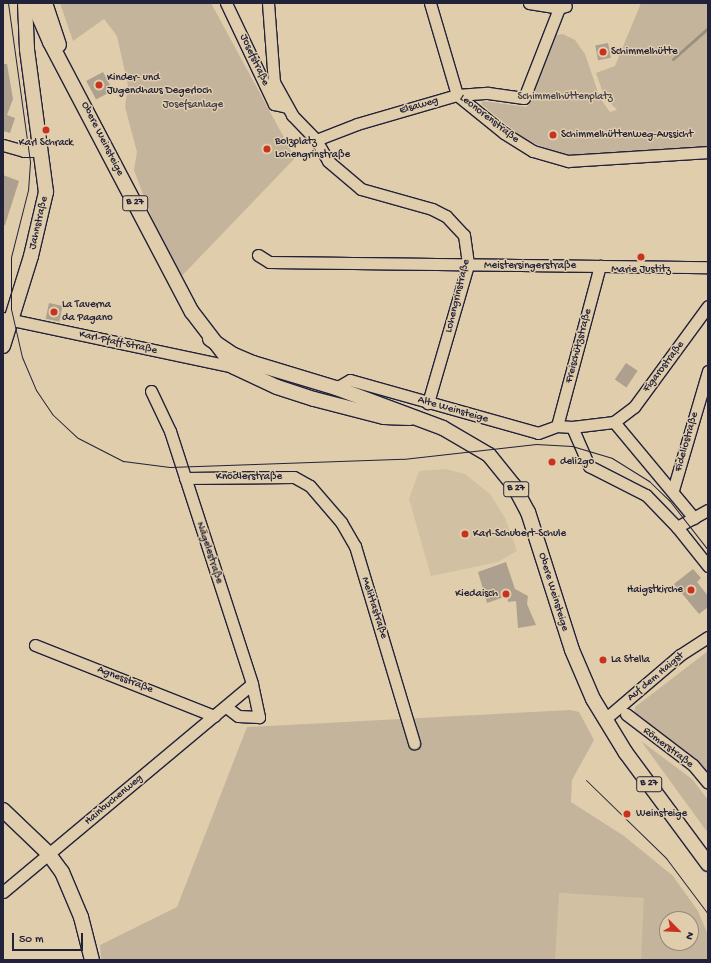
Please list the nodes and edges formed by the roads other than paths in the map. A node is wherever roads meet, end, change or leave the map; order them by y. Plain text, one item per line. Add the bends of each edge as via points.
1 (226, 3) edge
2 (268, 3) edge
3 (430, 3) edge
4 (529, 3) edge
5 (35, 5) edge
6 (50, 42) junction
7 (27, 49) junction
8 (64, 65) junction
9 (457, 95) junction
10 (287, 107) junction
11 (316, 140) junction
12 (3, 145) edge
13 (41, 151) junction
14 (708, 152) edge
15 (258, 254) dead end
16 (468, 265) junction
17 (600, 266) junction
18 (708, 267) edge
19 (708, 306) edge
20 (7, 319) edge
21 (210, 339) junction
22 (3, 346) edge
23 (234, 367) junction
24 (273, 370) junction
25 (708, 372) edge
26 (336, 388) junction
27 (152, 391) dead end
28 (428, 403) junction
29 (418, 419) junction
30 (614, 422) junction
31 (557, 426) junction
32 (572, 427) junction
33 (185, 478) junction
34 (310, 486) joint
35 (674, 490) junction
36 (708, 510) edge
37 (694, 518) junction
38 (677, 527) junction
39 (708, 566) edge
40 (708, 638) edge
41 (35, 645) dead end
42 (252, 684) junction
43 (226, 707) junction
44 (626, 714) dead end
45 (214, 716) junction
46 (604, 719) junction
47 (414, 742) dead end
48 (708, 783) edge
49 (3, 810) edge
50 (48, 853) junction
51 (708, 864) edge
52 (3, 892) edge
53 (92, 960) edge

1 - 10 street, Josefstraße via 274,104
2 - 10 street, Lohengrinstraße via 271,72
3 - 9 street, Leonorenstraße
4 - 9 street, Elsaweg via 562,7 524,98 488,93
5 - 6 main road, B 27
5 - 7 main road, Jahnstraße
5 - 8 main road, B 27
6 - 7 main road via 36,44
6 - 8 main road, B 27
7 - 13 main road, Jahnstraße
8 - 21 main road, Obere Weinsteige / B 27 via 192,312
9 - 11 street, Elsaweg via 357,124
9 - 14 street, Leonorenstraße via 504,133 533,151 557,160
10 - 11 street, Lohengrinstraße
11 - 16 street, Lohengrinstraße via 328,161 361,189 415,203 446,216 464,235
12 - 13 street via 24,151
13 - 20 main road, Jahnstraße via 46,192 44,209
15 - 16 street, Meistersingerstraße via 269,262
16 - 17 street, Meistersingerstraße
16 - 28 street, Lohengrinstraße
17 - 18 street, Meistersingerstraße
17 - 31 street, Freischützstraße
19 - 30 street, Figarostraße via 634,407
20 - 22 main road, Jahnstraße
20 - 23 street, Karl-Pfaff-Straße
21 - 23 main road, Obere Weinsteige / B 27
21 - 24 main road, Obere Weinsteige / B 27 via 234,355
23 - 24 main road
23 - 29 main road, Obere Weinsteige / B 27 via 277,387 314,399 384,417
24 - 26 main road, Obere Weinsteige / B 27
25 - 35 street, Fideliostraße
26 - 28 street, Alte Weinsteige via 350,380
26 - 29 main road, Obere Weinsteige / B 27
27 - 33 street, Nägelestraße via 170,431
28 - 31 street, Alte Weinsteige via 538,433
29 - 46 main road, Obere Weinsteige / B 27 via 474,444 489,456 514,486 534,529 582,676
30 - 32 street, Alte Weinsteige
30 - 35 street
31 - 32 street, Alte Weinsteige
32 - 38 street via 589,466 646,495
33 - 34 street, Knödlerstraße via 294,477
33 - 42 street, Nägelestraße
34 - 47 street, Melittastraße via 341,522 355,546
35 - 37 street
36 - 37 street
37 - 38 street
38 - 39 street
40 - 46 street, Auf dem Haigst via 680,655
41 - 45 street, Agnesstraße
42 - 43 street, Hainbuchenweg
42 - 43 street, Nägelestraße via 259,717 238,716
43 - 45 street, Hainbuchenweg
44 - 48 street, Römerstraße via 693,766
45 - 50 street, Hainbuchenweg
46 - 51 main road, B 27
49 - 50 main road
50 - 52 street, Hainbuchenweg
50 - 53 main road via 72,893

